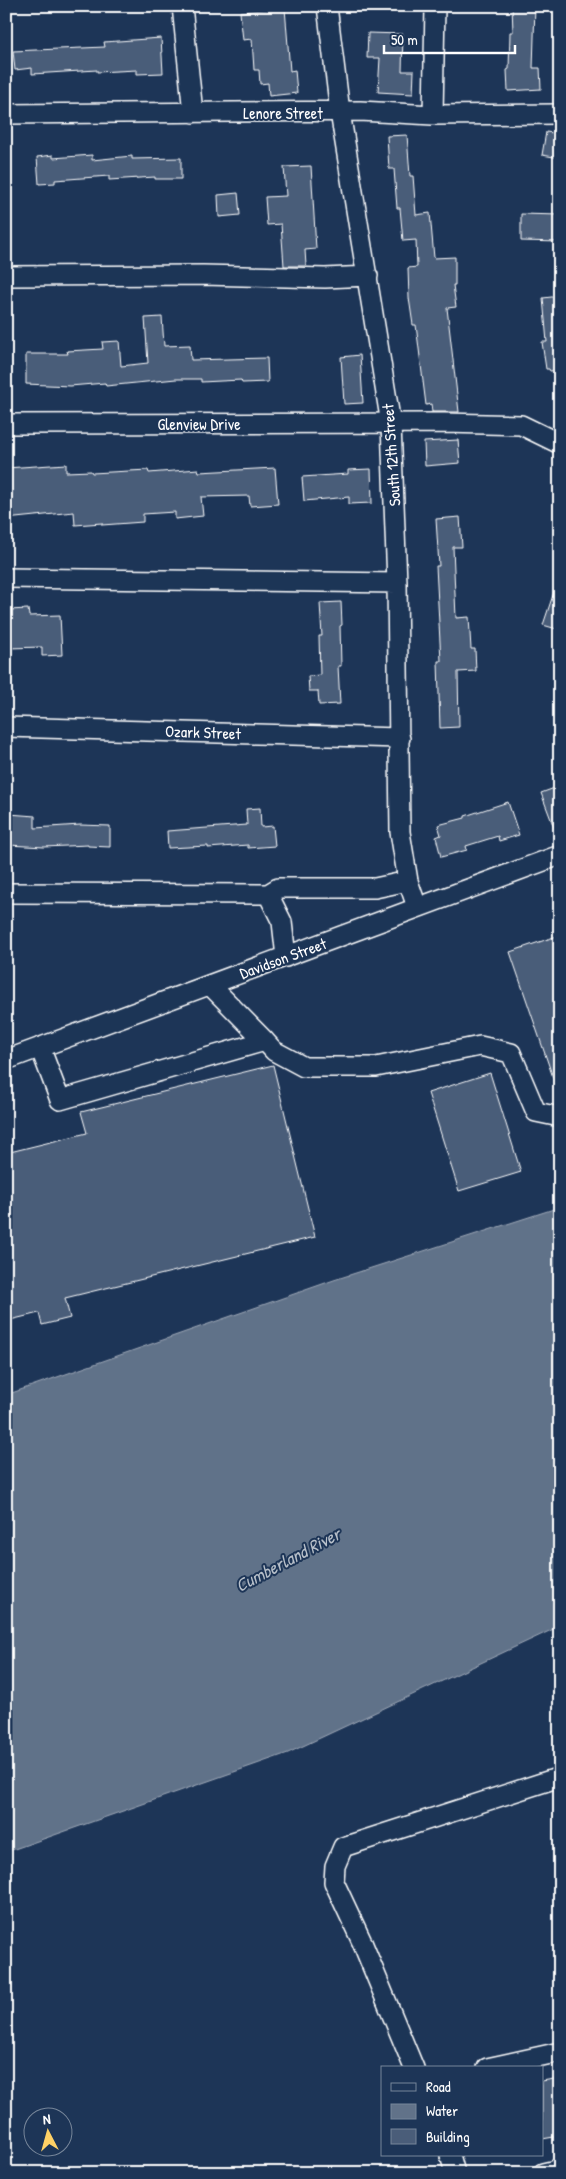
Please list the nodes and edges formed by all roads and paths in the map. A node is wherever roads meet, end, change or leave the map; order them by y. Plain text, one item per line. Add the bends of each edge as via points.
1 (182, 6) edge
2 (327, 6) edge
3 (435, 6) edge
4 (340, 112) junction
5 (193, 113) junction
6 (6, 114) edge
7 (560, 114) edge
8 (433, 115) junction
9 (6, 276) edge
10 (368, 276) junction
11 (6, 424) edge
12 (391, 424) junction
13 (560, 444) edge
14 (6, 578) edge
15 (397, 583) junction
16 (6, 727) edge
17 (400, 738) junction
18 (560, 855) edge
19 (408, 881) junction
20 (6, 893) edge
21 (268, 894) junction
22 (416, 907) junction
23 (286, 957) junction
24 (210, 985) junction
25 (265, 1041) junction
26 (40, 1047) junction
27 (7, 1057) edge
28 (560, 1117) edge
29 (560, 1777) edge
30 (560, 2052) edge
31 (413, 2066) edge
32 (497, 2066) edge
33 (450, 2156) edge
34 (560, 2169) edge
35 (455, 2173) edge
36 (544, 2173) edge

1 - 5 street
2 - 4 street, South 12th Street
3 - 8 street
4 - 5 street, Lenore Street
4 - 8 street, Lenore Street
4 - 10 street, South 12th Street
5 - 6 street, Lenore Street
7 - 8 street, Lenore Street
9 - 10 street
10 - 12 street, South 12th Street
11 - 12 street, Glenview Drive
12 - 13 street, Glenview Drive via 521,425
12 - 15 street, South 12th Street
14 - 15 street
15 - 17 street, South 12th Street
16 - 17 street, Ozark Street
17 - 19 street, South 12th Street via 400,832
18 - 22 street, Davidson Street
19 - 21 street via 374,888 278,888
19 - 22 street, South 12th Street
20 - 21 street
21 - 23 street via 282,922
22 - 23 street, Davidson Street
23 - 24 street, Davidson Street
24 - 25 street
24 - 26 street, Davidson Street
25 - 26 street via 60,1100
25 - 28 street via 274,1051 304,1067 376,1067 480,1046 511,1053 536,1112
26 - 27 street, Davidson Street
29 - 31 street via 343,1846 335,1866 334,1882
30 - 32 street
33 - 35 street
34 - 36 street

